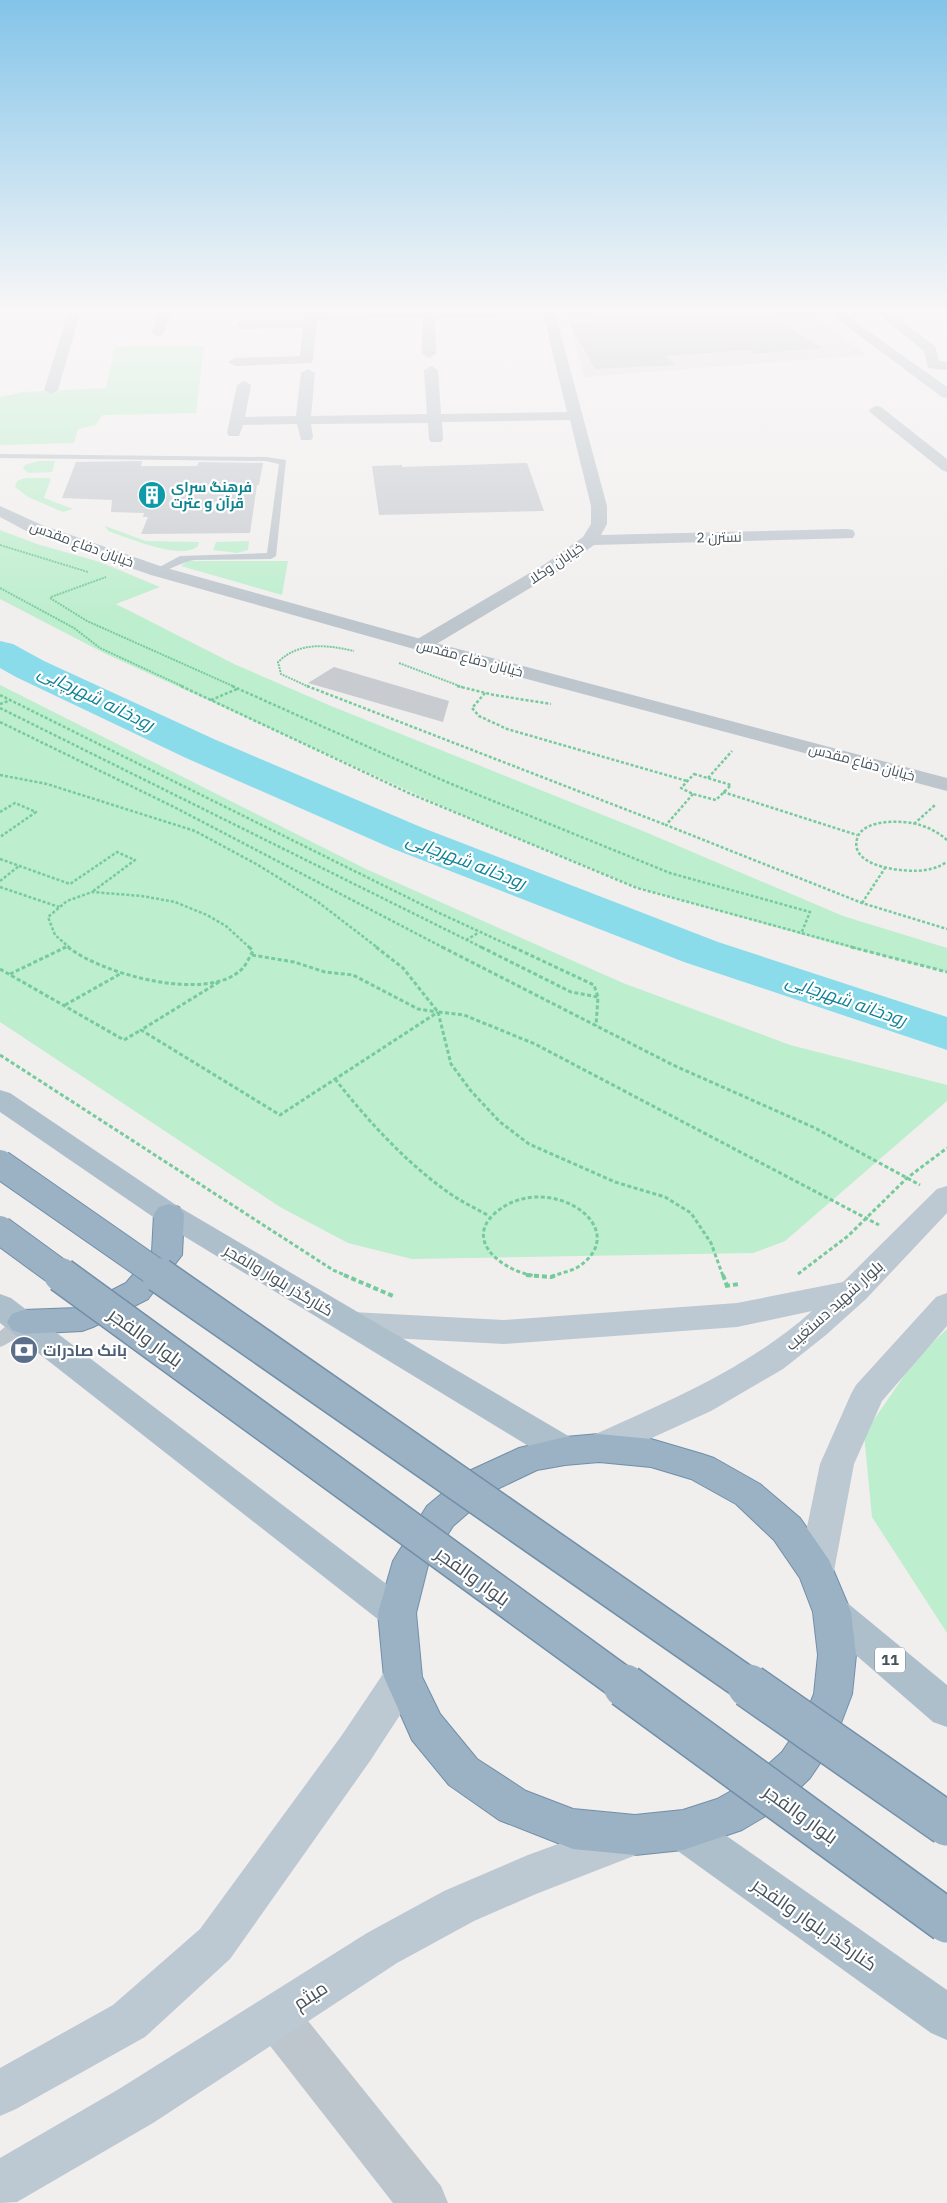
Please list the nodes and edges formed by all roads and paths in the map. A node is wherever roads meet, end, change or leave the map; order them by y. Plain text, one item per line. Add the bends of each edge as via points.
1 (237, 416) edge
2 (303, 416) edge
3 (576, 416) joint
4 (883, 416) edge
5 (433, 418) junction
6 (303, 420) junction
7 (306, 438) dead end
8 (436, 439) dead end
9 (0, 456) edge
10 (947, 468) edge
11 (0, 511) edge
12 (847, 534) dead end
13 (590, 540) junction
14 (0, 545) edge
15 (157, 571) junction
16 (0, 588) edge
17 (421, 645) junction
18 (355, 651) dead end
19 (393, 661) dead end
20 (238, 689) junction
21 (486, 693) junction
22 (0, 694) edge
23 (12, 700) junction
24 (210, 700) junction
25 (551, 704) dead end
26 (0, 706) edge
27 (0, 722) edge
28 (740, 753) dead end
29 (0, 775) edge
30 (708, 778) junction
31 (687, 781) junction
32 (947, 784) edge
33 (723, 792) junction
34 (693, 794) junction
35 (926, 802) dead end
36 (935, 804) junction
37 (941, 806) dead end
38 (0, 812) edge
39 (914, 824) junction
40 (666, 825) junction
41 (857, 835) junction
42 (0, 836) edge
43 (947, 840) edge
44 (0, 859) edge
45 (947, 862) edge
46 (19, 866) junction
47 (885, 868) junction
48 (0, 881) edge
49 (0, 887) edge
50 (92, 892) junction
51 (862, 903) junction
52 (60, 907) junction
53 (947, 930) edge
54 (478, 932) junction
55 (801, 934) junction
56 (466, 940) junction
57 (68, 946) junction
58 (252, 955) junction
59 (0, 969) edge
60 (947, 972) edge
61 (10, 974) junction
62 (121, 974) junction
63 (223, 980) junction
64 (598, 997) junction
65 (64, 1005) junction
66 (438, 1012) junction
67 (596, 1026) junction
68 (142, 1030) junction
69 (0, 1055) edge
70 (335, 1079) junction
71 (0, 1099) edge
72 (947, 1148) edge
73 (0, 1164) edge
74 (907, 1178) junction
75 (946, 1197) edge
76 (169, 1214) junction
77 (489, 1216) junction
78 (866, 1218) junction
79 (0, 1230) edge
80 (906, 1239) junction
81 (797, 1275) dead end
82 (745, 1284) dead end
83 (717, 1286) dead end
84 (726, 1286) junction
85 (855, 1291) junction
86 (396, 1297) dead end
87 (947, 1305) edge
88 (737, 1315) junction
89 (8, 1323) edge
90 (352, 1324) junction
91 (582, 1449) junction
92 (816, 1571) junction
93 (832, 1612) junction
94 (397, 1614) junction
95 (403, 1677) junction
96 (947, 1709) edge
97 (947, 1824) edge
98 (683, 1830) junction
99 (635, 1836) junction
100 (947, 1921) edge
101 (276, 2017) junction
102 (947, 2018) edge
103 (0, 2093) edge
104 (0, 2185) edge
105 (424, 2203) edge

1 - 6 street via 235,427
2 - 6 street
3 - 5 street
3 - 13 street, خیابان وکلا via 599,506 599,524
4 - 10 street
5 - 6 street
5 - 8 street
6 - 7 street
9 - 15 lane via 266,459 283,462 271,556 194,557 180,559
11 - 15 street, خیابان دفاع مقدس via 36,529
12 - 13 street, نسترن 2
13 - 17 street, خیابان وکلا via 551,568
14 - 20 path via 105,577 50,598 87,621
15 - 17 street, خیابان دفاع مقدس
16 - 24 path via 74,628 100,648
17 - 32 street, خیابان دفاع مقدس
18 - 40 path via 328,644 306,646 285,653 278,662 281,674 316,690
19 - 21 path via 457,686
20 - 24 path
20 - 55 path via 449,783 670,873 810,912
21 - 25 path
21 - 31 path via 472,708 479,716 500,726
22 - 23 path
23 - 26 path
23 - 54 path
24 - 55 path via 411,794 637,888
26 - 56 path
27 - 67 path via 174,807
28 - 30 path via 731,751
29 - 66 path via 46,784 195,831 258,865 318,902 404,968
30 - 31 path via 694,774
30 - 33 path via 731,785
31 - 34 path via 681,788
33 - 34 path via 716,800
33 - 41 path
34 - 40 path
35 - 36 path
36 - 37 path
36 - 39 path
38 - 42 path via 14,803 36,812
39 - 41 path via 873,825
39 - 43 path via 929,828
40 - 51 path
41 - 47 path via 858,849
44 - 46 path
45 - 47 path via 932,870 917,872
46 - 48 path
46 - 50 path via 70,884 117,852 135,860
47 - 51 path
49 - 52 path
50 - 52 path
50 - 58 path via 132,893 181,904 222,923 253,951
51 - 53 path
52 - 57 path via 48,917 56,936
54 - 56 path
54 - 64 path via 594,985
55 - 60 path
56 - 64 path via 571,992
57 - 61 path
57 - 62 path via 83,959
58 - 63 path via 241,971
58 - 66 path via 353,975 418,1009
59 - 61 path
61 - 65 path
62 - 63 path via 168,984 203,984
62 - 65 path
63 - 68 path
64 - 67 path
65 - 68 path via 124,1040
66 - 70 path
66 - 78 path via 464,1015 535,1044
66 - 84 path via 451,1064 500,1122 529,1144 615,1182 665,1197 691,1213 710,1243
67 - 74 path via 673,1065 815,1128
68 - 70 path via 280,1115
69 - 86 path via 333,1270
70 - 77 path via 380,1133 453,1196
71 - 76 main road, کنارگذر بلوار والفجر
72 - 74 path
73 - 97 highway, bridge
74 - 75 path
74 - 78 path
75 - 80 main road, بلوار شهید دستغیب
76 - 89 highway via 167,1255 137,1291 82,1319
76 - 90 main road, کنارگذر بلوار والفجر
77 - 77 path via 483,1228 483,1241 489,1254 501,1265 534,1276 553,1276 585,1263 594,1252 598,1238 594,1224 585,1212 553,1197 516,1199 500,1206
78 - 80 path
78 - 81 path
79 - 100 highway, بلوار والفجر, bridge
80 - 85 main road, بلوار شهید دستغیب
82 - 84 path
83 - 84 path
84 - 88 path
85 - 88 main road
85 - 91 main road, بلوار شهید دستغیب via 793,1345 730,1386
87 - 92 main road via 868,1394 837,1464
88 - 90 main road via 504,1332
89 - 94 main road
90 - 91 main road, کنارگذر بلوار والفجر
91 - 92 highway via 651,1452 693,1465 748,1494 787,1529
91 - 94 highway via 532,1458 481,1481 440,1516 410,1561
92 - 93 highway
93 - 96 main road, 11
93 - 98 highway via 837,1655 832,1694 819,1731 801,1758 765,1794 727,1816
94 - 95 highway
95 - 99 highway via 426,1727 463,1772 513,1806 572,1828
95 - 103 main road via 356,1748 214,1944 129,2021
98 - 99 highway
98 - 102 main road, کنارگذر بلوار والفجر
99 - 101 main road, میثم via 459,1906 382,1948
101 - 104 main road, میثم via 136,2106
101 - 105 street

